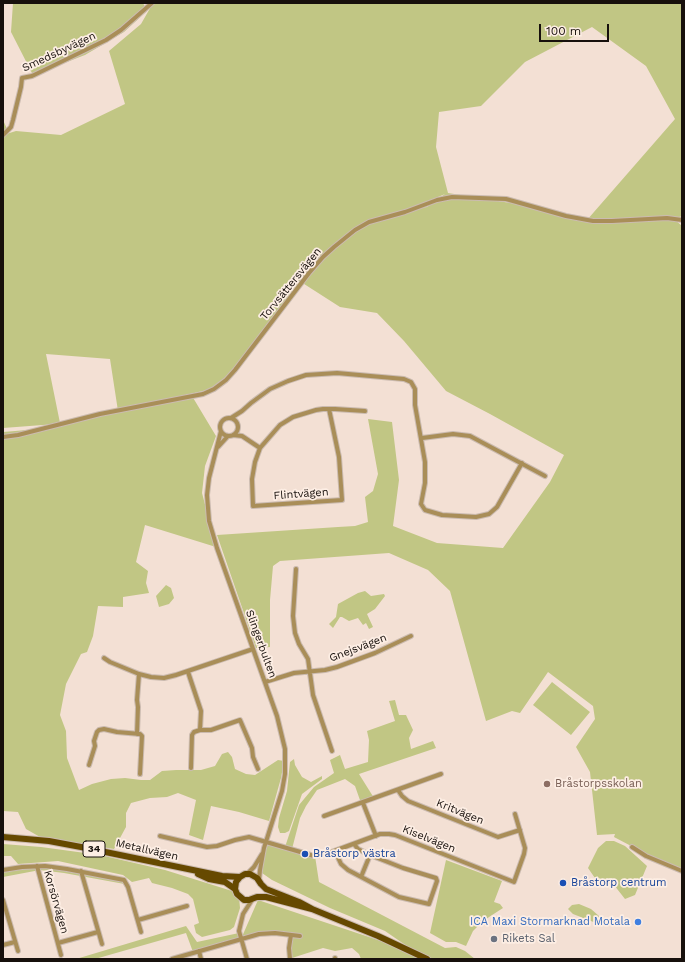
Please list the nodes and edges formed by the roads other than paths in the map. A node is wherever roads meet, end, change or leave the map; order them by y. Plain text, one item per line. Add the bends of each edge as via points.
1 (152, 3) edge
2 (3, 136) edge
3 (682, 220) edge
4 (329, 409) junction
5 (365, 411) dead end
6 (242, 412) junction
7 (231, 418) junction
8 (238, 425) junction
9 (222, 431) junction
10 (233, 434) junction
11 (228, 436) junction
12 (242, 436) junction
13 (3, 437) edge
14 (422, 438) junction
15 (218, 447) junction
16 (260, 448) junction
17 (522, 464) junction
18 (545, 476) dead end
19 (296, 569) dead end
20 (411, 636) dead end
21 (253, 649) junction
22 (104, 658) dead end
23 (309, 671) junction
24 (188, 672) junction
25 (139, 674) junction
26 (265, 682) junction
27 (200, 730) junction
28 (137, 734) junction
29 (332, 751) dead end
30 (89, 765) dead end
31 (191, 768) dead end
32 (258, 769) dead end
33 (140, 774) dead end
34 (441, 774) dead end
35 (398, 790) junction
36 (363, 802) junction
37 (515, 814) dead end
38 (324, 816) dead end
39 (520, 830) junction
40 (160, 836) dead end
41 (376, 836) junction
42 (3, 837) edge
43 (266, 842) junction
44 (354, 844) junction
45 (632, 847) dead end
46 (264, 848) junction
47 (335, 851) junction
48 (370, 855) junction
49 (36, 866) junction
50 (3, 870) edge
51 (191, 870) junction
52 (81, 871) junction
53 (682, 871) edge
54 (247, 874) junction
55 (240, 877) junction
56 (361, 877) junction
57 (260, 882) junction
58 (235, 889) junction
59 (241, 898) junction
60 (255, 898) junction
61 (3, 900) edge
62 (187, 906) dead end
63 (312, 909) junction
64 (243, 914) junction
65 (138, 920) junction
66 (98, 932) junction
67 (141, 932) dead end
68 (291, 935) junction
69 (300, 936) dead end
70 (240, 939) junction
71 (15, 942) junction
72 (58, 943) junction
73 (102, 944) dead end
74 (3, 945) edge
75 (18, 951) dead end
76 (199, 951) junction
77 (61, 955) dead end
78 (172, 959) edge
79 (201, 959) edge
80 (247, 959) edge
81 (290, 959) edge
82 (427, 959) edge

1 - 2 street, Smedsbyvägen via 106,40 32,76 22,78 11,127
3 - 13 street, Torvsättersvägen via 667,218 593,221 506,199 452,197 437,200 369,222 334,247 309,273 226,380 214,389 203,394 100,414
4 - 5 street, Flintvägen
4 - 16 street, Flintvägen via 308,411 293,417 274,431
4 - 16 street, Flintvägen via 339,457 342,500 253,506 252,473
6 - 7 street
6 - 8 street
6 - 14 street via 270,389 306,375 337,373 408,380 416,392 415,405
7 - 8 street
7 - 9 street via 222,422
8 - 10 street via 237,431
8 - 12 street
9 - 11 street
9 - 15 street, Slingerbulten
10 - 11 street
10 - 12 street
11 - 15 street, Slingerbulten
12 - 16 street
14 - 17 street via 453,434 470,436
14 - 17 street via 426,470 422,505 426,510 439,514 476,517 489,514 497,507
15 - 21 street, Slingerbulten via 208,478 209,520
17 - 18 street
19 - 23 street via 294,625 297,640 308,659
20 - 23 street, Gnejsvägen via 337,667
21 - 24 street
21 - 26 street, Slingerbulten
22 - 25 street
23 - 26 street, Gnejsvägen via 287,674
23 - 29 street via 313,695
24 - 25 street via 164,678
24 - 27 street via 201,711
25 - 28 street
26 - 43 street, Slingerbulten via 281,728 286,766 282,791
27 - 31 street via 192,735
27 - 32 street via 211,730 240,720
28 - 30 street via 99,730
28 - 33 street via 142,736
34 - 35 street
35 - 36 street
35 - 39 street, Kritvägen via 408,801 498,837
36 - 38 street
36 - 41 street
37 - 39 street
39 - 41 street, Kiselvägen via 525,851 514,882 395,835
40 - 43 street, Kiselvägen via 207,847 245,837
41 - 44 street, Kiselvägen
42 - 51 main road, Metallvägen / 34 via 49,841
43 - 46 street, Slingerbulten
43 - 47 street, Kiselvägen via 314,856
44 - 47 street, Kiselvägen
44 - 48 street
45 - 53 street via 646,856
46 - 54 street, Slingerbulten via 254,867
46 - 57 street, Slingerbulten
47 - 56 street via 344,868
48 - 56 street
48 - 56 street via 436,878 429,904 399,897
49 - 50 street
49 - 52 street
49 - 72 street, Korsörvägen
51 - 55 main road, Metallvägen / 34
51 - 58 main road, Metallvägen / 34 via 209,879 225,882
52 - 65 street via 124,880
52 - 66 street
54 - 55 main road, Metallvägen / 34
54 - 57 main road via 255,876
55 - 58 main road
57 - 60 main road via 260,892
57 - 63 main road via 270,891
58 - 59 main road
59 - 60 main road
59 - 64 street
60 - 63 main road via 270,897
60 - 64 street
61 - 71 street
62 - 65 street
63 - 82 main road
64 - 70 street
65 - 67 street
66 - 72 street, Korsörvägen
66 - 73 street
68 - 69 street
68 - 70 street via 266,933
68 - 81 street
70 - 76 street
70 - 80 street
71 - 74 street
71 - 75 street
72 - 77 street, Korsörvägen
76 - 78 street
76 - 79 street

